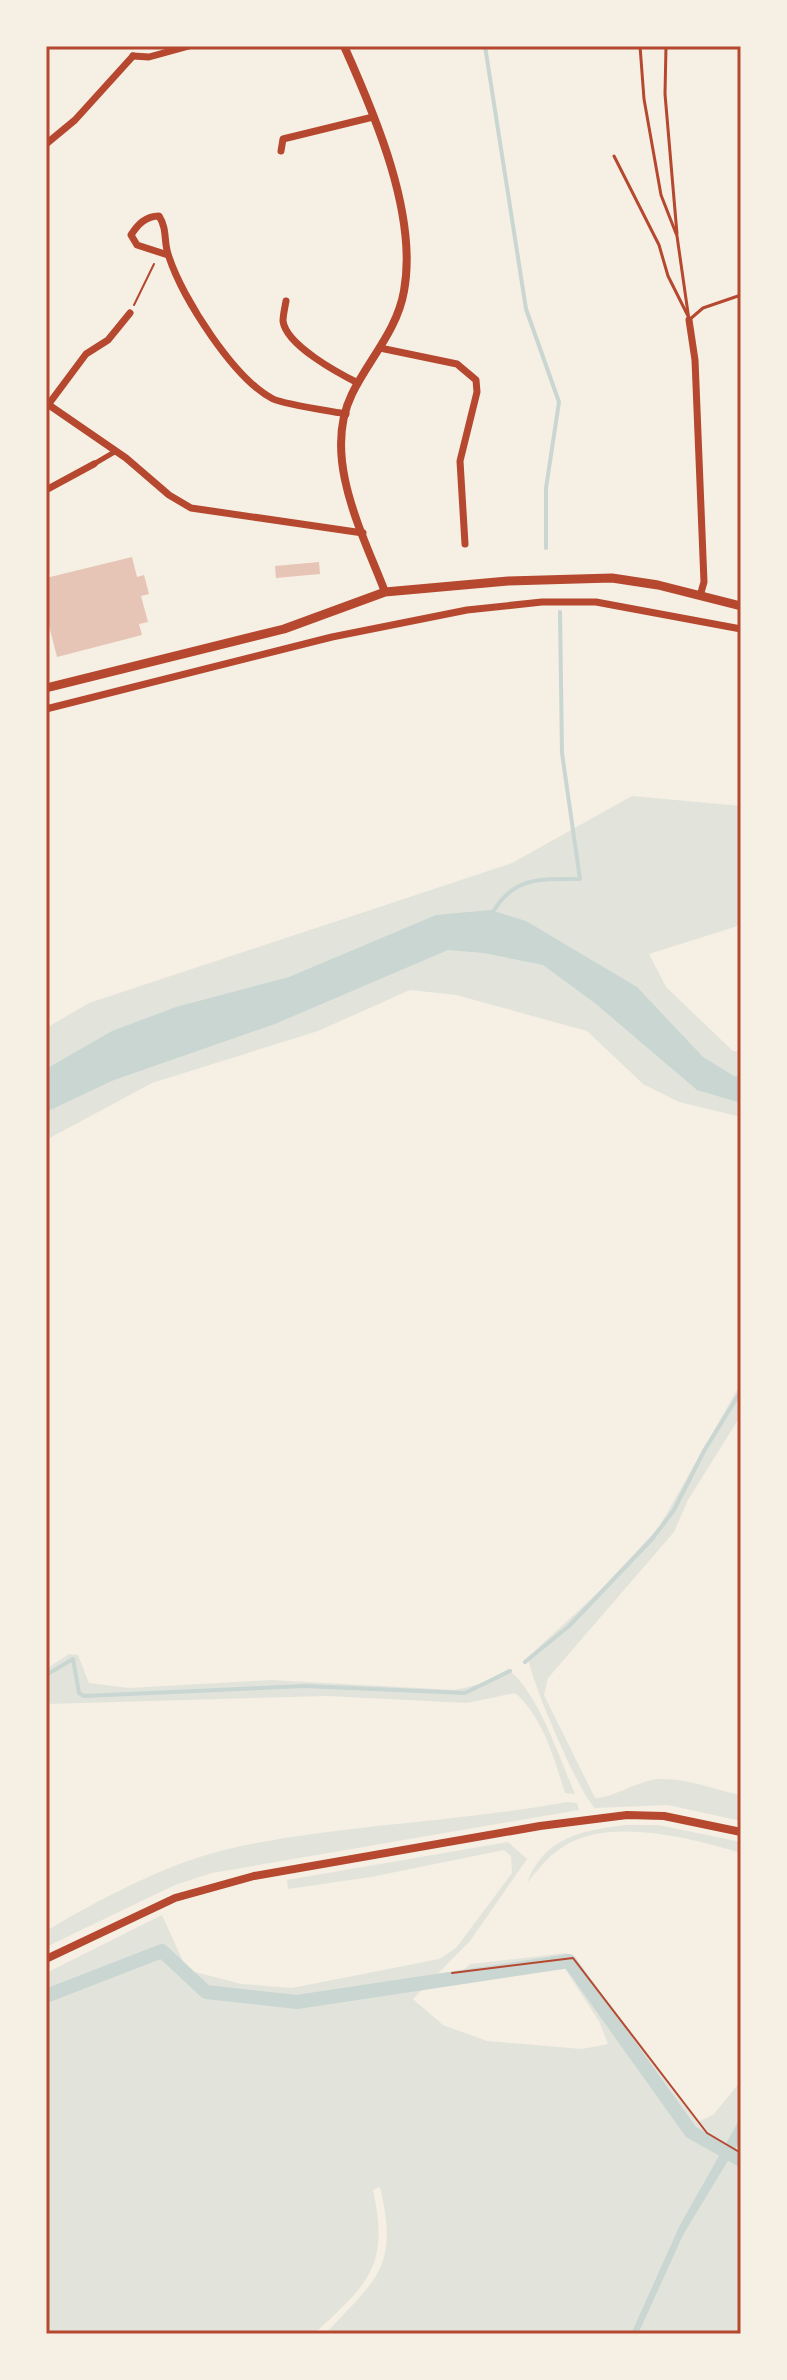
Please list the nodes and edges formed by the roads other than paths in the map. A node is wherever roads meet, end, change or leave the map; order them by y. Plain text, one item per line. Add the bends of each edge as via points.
1 (130, 46) edge
2 (189, 46) edge
3 (344, 46) edge
4 (640, 46) edge
5 (666, 46) edge
6 (133, 56) junction
7 (373, 117) junction
8 (46, 144) edge
9 (281, 151) dead end
10 (614, 156) dead end
11 (677, 236) junction
12 (168, 255) junction
13 (741, 295) edge
14 (286, 301) dead end
15 (130, 313) road end
16 (689, 320) junction
17 (380, 348) junction
18 (358, 383) junction
19 (47, 404) edge
20 (346, 414) junction
21 (116, 451) junction
22 (94, 464) joint
23 (46, 490) edge
24 (363, 533) junction
25 (465, 544) dead end
26 (385, 592) junction
27 (700, 596) junction
28 (741, 606) edge
29 (741, 629) edge
30 (46, 688) edge
31 (46, 709) edge
32 (741, 1832) edge
33 (46, 1959) edge

1 - 6 street
2 - 6 street via 142,59
3 - 7 street
4 - 11 lane via 661,195
5 - 11 lane
6 - 8 street
7 - 9 street via 283,139
7 - 17 street via 393,176 407,249 402,301
10 - 16 lane
11 - 16 lane
12 - 12 street via 166,227 159,216 138,224 131,235 137,245
12 - 20 street via 227,359 246,382 276,401
13 - 16 lane via 703,308
14 - 18 street via 283,319 288,332 324,364
15 - 19 street via 108,340 86,354
16 - 27 street via 698,422 704,582
17 - 18 street
17 - 25 street via 457,364 476,380 460,461
18 - 20 street
19 - 21 street
20 - 24 street via 344,471
21 - 22 street
21 - 24 street via 191,508
22 - 23 street
24 - 26 street
26 - 27 main road via 612,578
26 - 30 main road via 284,629
27 - 28 main road
29 - 31 street via 608,603 542,602 467,610 329,638
32 - 33 street via 664,1816 627,1815 254,1876 175,1898

